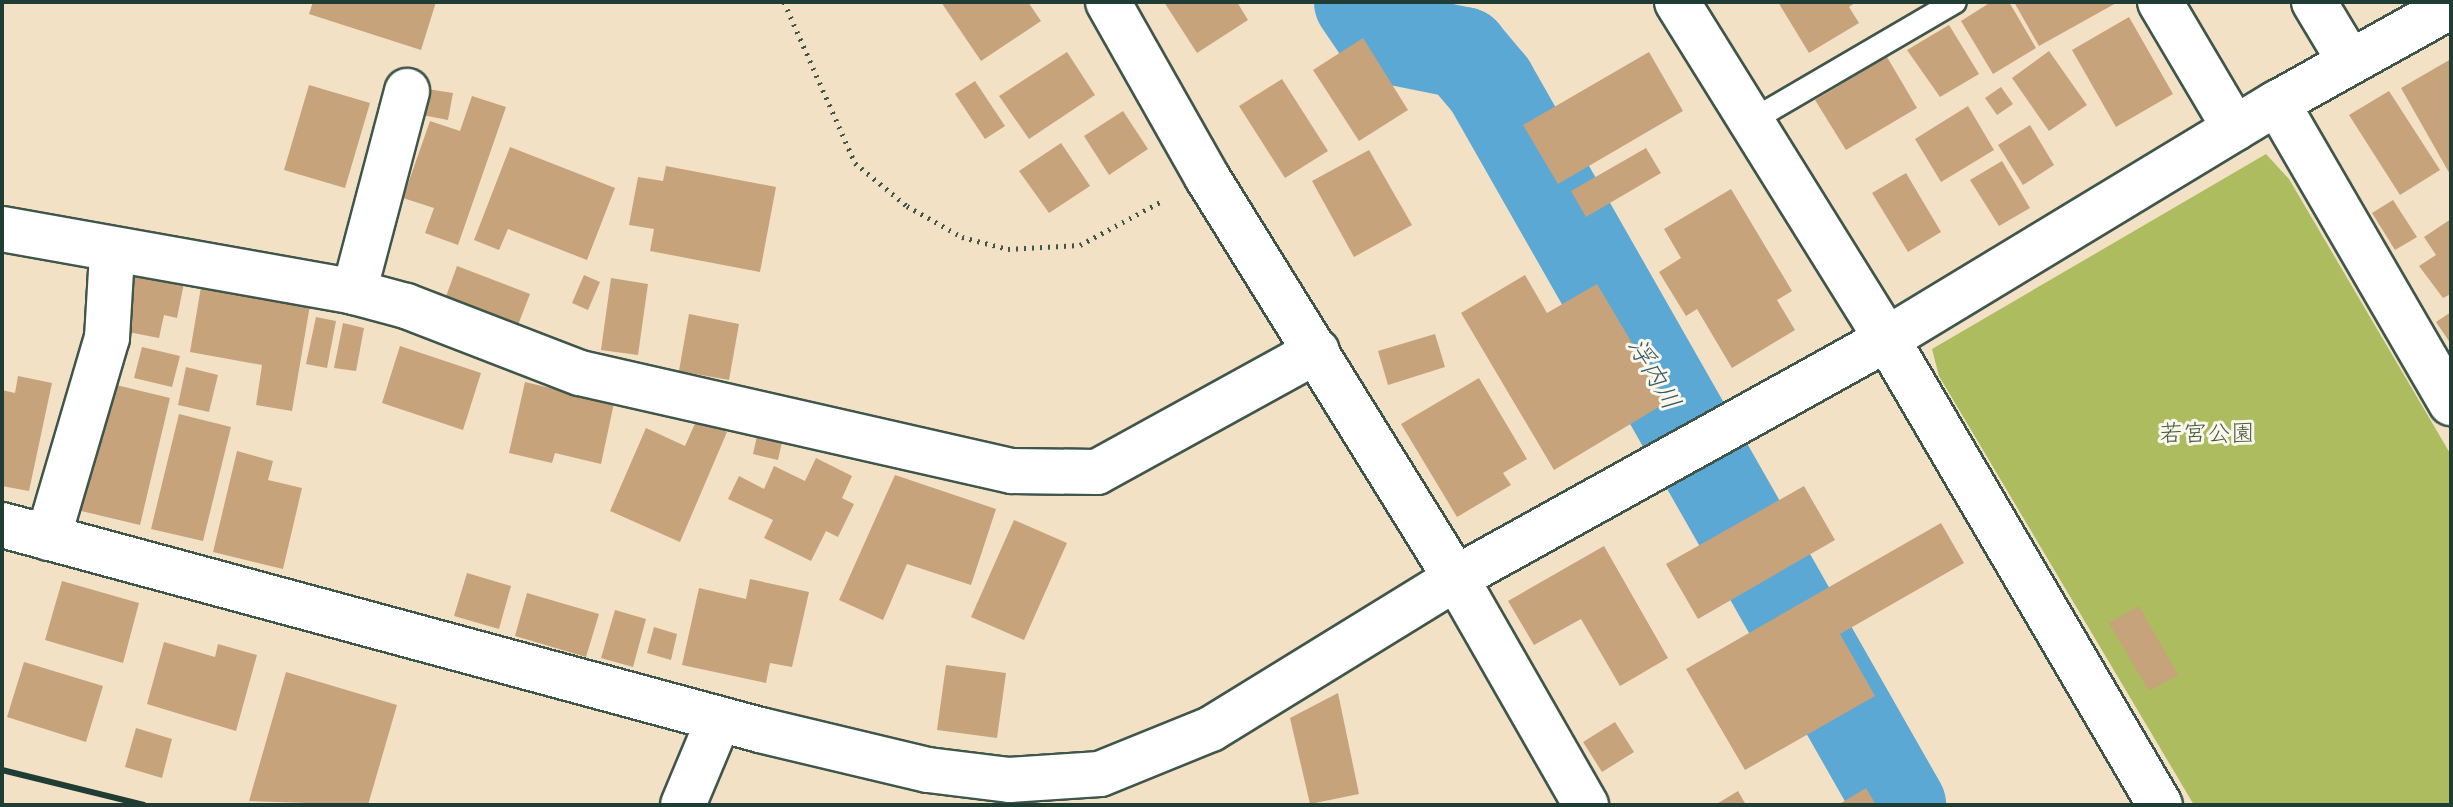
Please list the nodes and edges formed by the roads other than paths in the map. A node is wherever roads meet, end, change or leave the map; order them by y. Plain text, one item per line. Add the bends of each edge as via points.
1 (1108, 2) edge
2 (1677, 2) edge
3 (1955, 2) edge
4 (2160, 2) edge
5 (2314, 2) edge
6 (2451, 6) edge
7 (2350, 62) junction
8 (407, 91) dead end
9 (2277, 103) junction
10 (1751, 121) junction
11 (2235, 129) junction
12 (2, 229) edge
13 (112, 253) junction
14 (354, 292) junction
15 (1887, 339) junction
16 (1317, 351) junction
17 (2451, 403) edge
18 (2, 525) edge
19 (48, 538) junction
20 (1456, 578) junction
21 (719, 719) junction
22 (683, 805) edge
23 (1586, 805) edge
24 (2160, 805) edge

1 - 16 street via 1207,177
2 - 10 street
3 - 10 lane
4 - 11 street
5 - 7 street
6 - 7 street
7 - 9 street
8 - 14 street
9 - 11 street
9 - 17 street
10 - 15 street
11 - 15 street
12 - 13 street
13 - 14 street via 224,265
13 - 19 street via 107,338
14 - 16 street via 406,306 580,373 1012,471 1053,474 1097,472
15 - 20 street
15 - 24 street
16 - 20 street
18 - 19 street
19 - 21 street
20 - 21 street via 1211,729 1100,774 967,777
20 - 23 street
21 - 22 street

